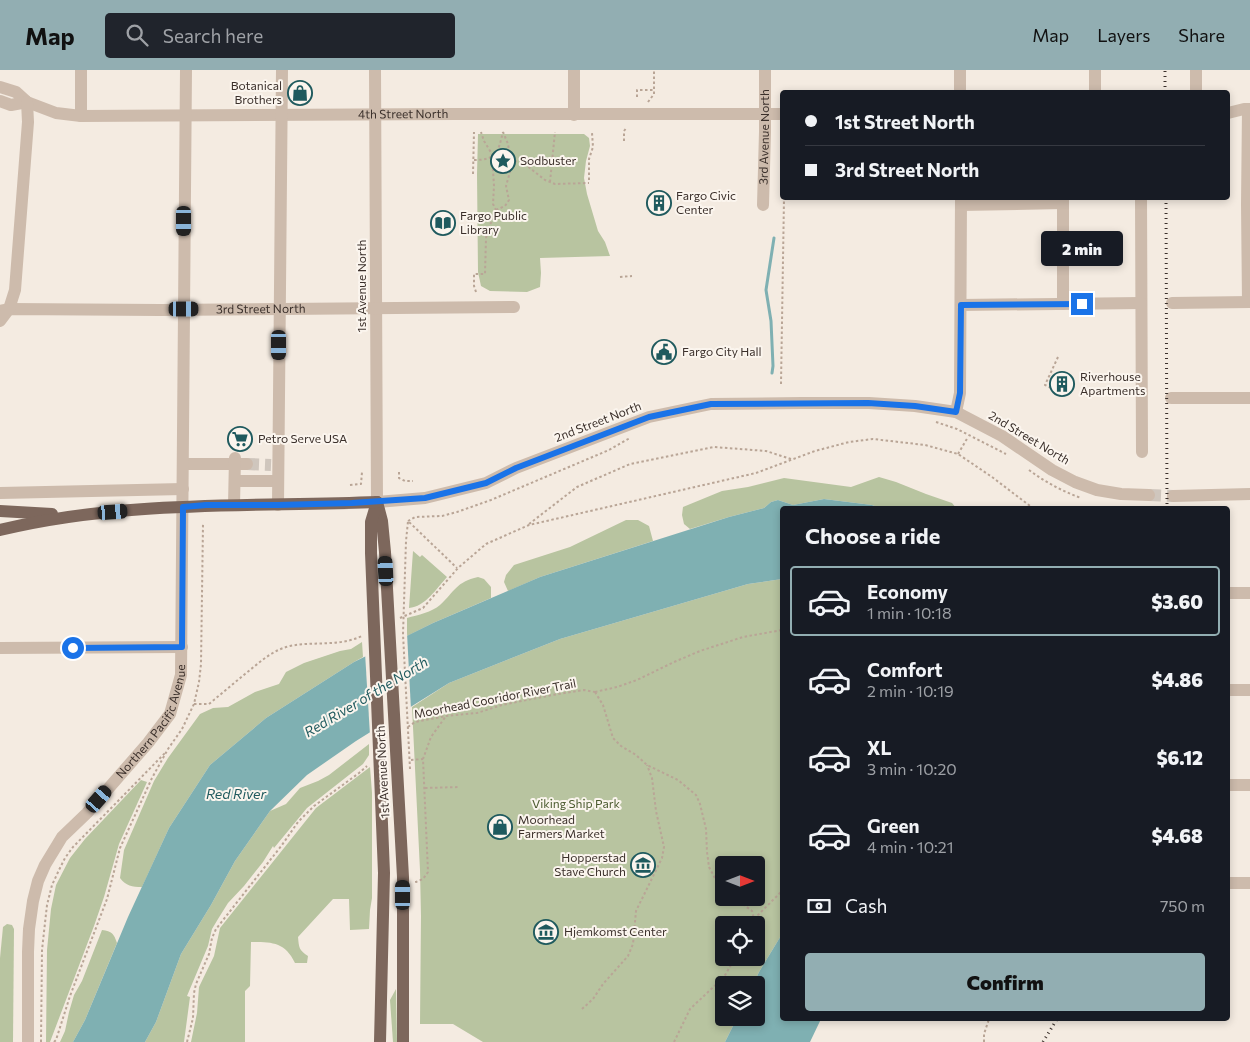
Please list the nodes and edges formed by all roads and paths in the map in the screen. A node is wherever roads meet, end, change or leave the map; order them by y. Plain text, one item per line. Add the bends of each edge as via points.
1 (81, 70) edge
2 (186, 70) edge
3 (282, 70) edge
4 (375, 70) edge
5 (574, 70) edge
6 (654, 70) edge
7 (765, 70) edge
8 (960, 70) edge
9 (1095, 70) edge
10 (1196, 70) edge
11 (0, 87) edge
12 (654, 90) junction
13 (960, 90) edge
14 (1095, 90) edge
15 (1196, 90) edge
16 (654, 94) dead end
17 (637, 98) dead end
18 (0, 101) edge
19 (28, 102) junction
20 (1230, 105) edge
21 (1247, 109) edge
22 (1230, 113) edge
23 (574, 114) junction
24 (780, 114) edge
25 (186, 115) junction
26 (282, 115) junction
27 (375, 115) junction
28 (765, 115) junction
29 (81, 116) junction
30 (474, 132) dead end
31 (482, 132) dead end
32 (556, 132) dead end
33 (592, 133) dead end
34 (492, 157) junction
35 (510, 158) junction
36 (474, 160) junction
37 (474, 174) dead end
38 (550, 182) junction
39 (784, 200) edge
40 (1063, 200) edge
41 (1141, 200) edge
42 (961, 201) edge
43 (1248, 204) edge
44 (763, 205) dead end
45 (496, 210) junction
46 (632, 276) dead end
47 (620, 277) dead end
48 (476, 292) dead end
49 (1249, 302) edge
50 (1141, 303) junction
51 (1172, 303) dead end
52 (1063, 304) junction
53 (961, 305) junction
54 (3, 307) edge
55 (514, 307) dead end
56 (184, 309) junction
57 (280, 309) junction
58 (376, 309) junction
59 (0, 321) edge
60 (1058, 357) dead end
61 (780, 384) dead end
62 (1062, 393) dead end
63 (1171, 398) dead end
64 (1250, 398) edge
65 (956, 412) junction
66 (935, 422) dead end
67 (969, 436) junction
68 (630, 438) dead end
69 (1142, 452) dead end
70 (958, 454) junction
71 (1008, 455) dead end
72 (791, 459) junction
73 (183, 464) junction
74 (1023, 465) dead end
75 (362, 472) dead end
76 (398, 472) dead end
77 (235, 481) junction
78 (278, 481) junction
79 (413, 481) dead end
80 (350, 485) dead end
81 (183, 489) junction
82 (0, 493) edge
83 (1250, 494) edge
84 (1149, 495) tunnel mouth
85 (1173, 496) tunnel mouth
86 (1087, 500) dead end
87 (377, 502) junction
88 (234, 505) junction
89 (278, 505) junction
90 (1030, 506) edge
91 (183, 507) junction
92 (0, 512) edge
93 (72, 516) junction
94 (408, 521) junction
95 (203, 524) dead end
96 (528, 525) junction
97 (0, 530) edge
98 (458, 568) junction
99 (1230, 593) edge
100 (1250, 593) edge
101 (396, 620) dead end
102 (780, 630) edge
103 (361, 636) dead end
104 (182, 647) junction
105 (0, 648) edge
106 (1230, 690) edge
107 (1250, 690) edge
108 (595, 692) junction
109 (194, 704) junction
110 (446, 716) junction
111 (407, 727) dead end
112 (168, 749) junction
113 (370, 762) dead end
114 (647, 765) junction
115 (410, 769) dead end
116 (1230, 785) edge
117 (1250, 785) edge
118 (460, 787) dead end
119 (425, 788) junction
120 (409, 875) junction
121 (715, 878) edge
122 (1230, 883) edge
123 (1250, 883) edge
124 (780, 893) edge
125 (745, 906) edge
126 (753, 916) edge
127 (757, 916) edge
128 (730, 966) edge
129 (582, 1009) dead end
130 (988, 1021) edge
131 (28, 1042) edge
132 (42, 1042) edge
133 (54, 1042) edge
134 (187, 1042) edge
135 (380, 1042) edge
136 (404, 1042) edge
137 (674, 1042) edge
138 (984, 1042) edge

1 - 29 street
2 - 25 street, Northern Pacific Avenue
3 - 26 street
4 - 27 street, 1st Avenue North
5 - 23 street
6 - 12 path
7 - 28 street, 3rd Avenue North
8 - 13 street
9 - 14 street
10 - 15 street
11 - 19 street, 4th Street North via 16,92
12 - 16 path
12 - 17 path via 637,90
18 - 19 street, 4th Street North via 11,105
19 - 29 street, 4th Street North via 56,113
19 - 54 street via 15,290
20 - 21 street
21 - 22 street
21 - 43 street
23 - 27 street, 4th Street North
23 - 28 street, 4th Street North
24 - 28 street, 4th Street North
25 - 26 street, 4th Street North
25 - 29 street, 4th Street North
25 - 56 street, Northern Pacific Avenue
26 - 27 street, 4th Street North
26 - 57 street
27 - 58 street, 1st Avenue North
28 - 44 street, 3rd Avenue North
30 - 36 path
31 - 34 path
32 - 38 path
33 - 38 path via 589,182
34 - 35 path via 498,151 503,132
34 - 36 path
34 - 45 path via 493,204
35 - 38 path via 526,164
35 - 45 path via 506,186 509,200
36 - 37 path
39 - 61 path
40 - 42 street
40 - 52 street
41 - 50 street
42 - 53 street
43 - 49 street
45 - 48 path via 486,238 485,274 474,274
46 - 47 path
49 - 51 street
50 - 52 street
50 - 69 street
52 - 53 street
53 - 65 street via 960,393
54 - 56 street, 3rd Street North
54 - 59 street
55 - 58 street, 3rd Street North
56 - 57 street, 3rd Street North
56 - 73 street, Northern Pacific Avenue
57 - 58 street, 3rd Street North
57 - 78 street via 274,460
58 - 87 street, 1st Avenue North
60 - 62 path via 1045,385
63 - 64 street
65 - 84 street, 2nd Street North via 1002,436 1075,482 1097,490
65 - 87 street, 2nd Street North via 868,403 711,404 649,417 516,468 486,483 425,498
66 - 67 path
67 - 70 path
67 - 71 path
68 - 94 path via 491,500 442,516 415,517
70 - 72 path via 925,445 873,439 849,442
70 - 90 path
72 - 96 path via 756,473
72 - 96 path via 766,451 714,447 630,464 576,487
73 - 77 street via 243,462
73 - 81 street, Northern Pacific Avenue
74 - 86 path via 1047,483
75 - 80 path via 361,484
76 - 79 path via 399,478
77 - 78 street
77 - 88 street
78 - 89 street
81 - 82 street
81 - 91 street, Northern Pacific Avenue
83 - 85 street
87 - 89 main road, 2nd Street North
87 - 120 main road, 1st Avenue North via 385,552
87 - 135 main road, 1st Avenue North via 371,522 371,553 384,873
88 - 89 main road, 2nd Street North
88 - 91 main road, 2nd Street North
91 - 93 main road, 2nd Street North
91 - 104 street, Northern Pacific Avenue
92 - 93 main road, 2nd Street North
93 - 97 main road, 2nd Street North
94 - 98 path
94 - 115 path via 403,634
95 - 109 path via 201,664
96 - 98 path via 486,544
98 - 101 path via 422,608
99 - 100 street
102 - 108 path, Moorhead Cooridor River Trail via 709,649 637,680
103 - 109 path via 329,644 288,646 269,654 209,704
104 - 105 street
104 - 131 street, Northern Pacific Avenue via 182,674 170,714 93,806 62,836 38,881 29,929
106 - 107 street
108 - 110 path, Moorhead Cooridor River Trail via 584,690
108 - 114 path via 603,705 613,738
109 - 112 path
110 - 111 path, Moorhead Cooridor River Trail via 415,722
110 - 119 path via 431,737 423,759
112 - 132 path via 69,852 52,886 42,950
112 - 133 path via 120,848 107,899
113 - 134 path via 298,822 216,929 196,984
114 - 121 path via 678,780 696,795
114 - 129 path via 664,847 662,858 636,911 633,944 628,956
116 - 117 street
118 - 119 path
119 - 120 path via 428,872 416,882
120 - 136 main road, 1st Avenue North
122 - 123 street
124 - 127 path
125 - 126 path
128 - 137 path via 724,977 690,1009
130 - 138 path

